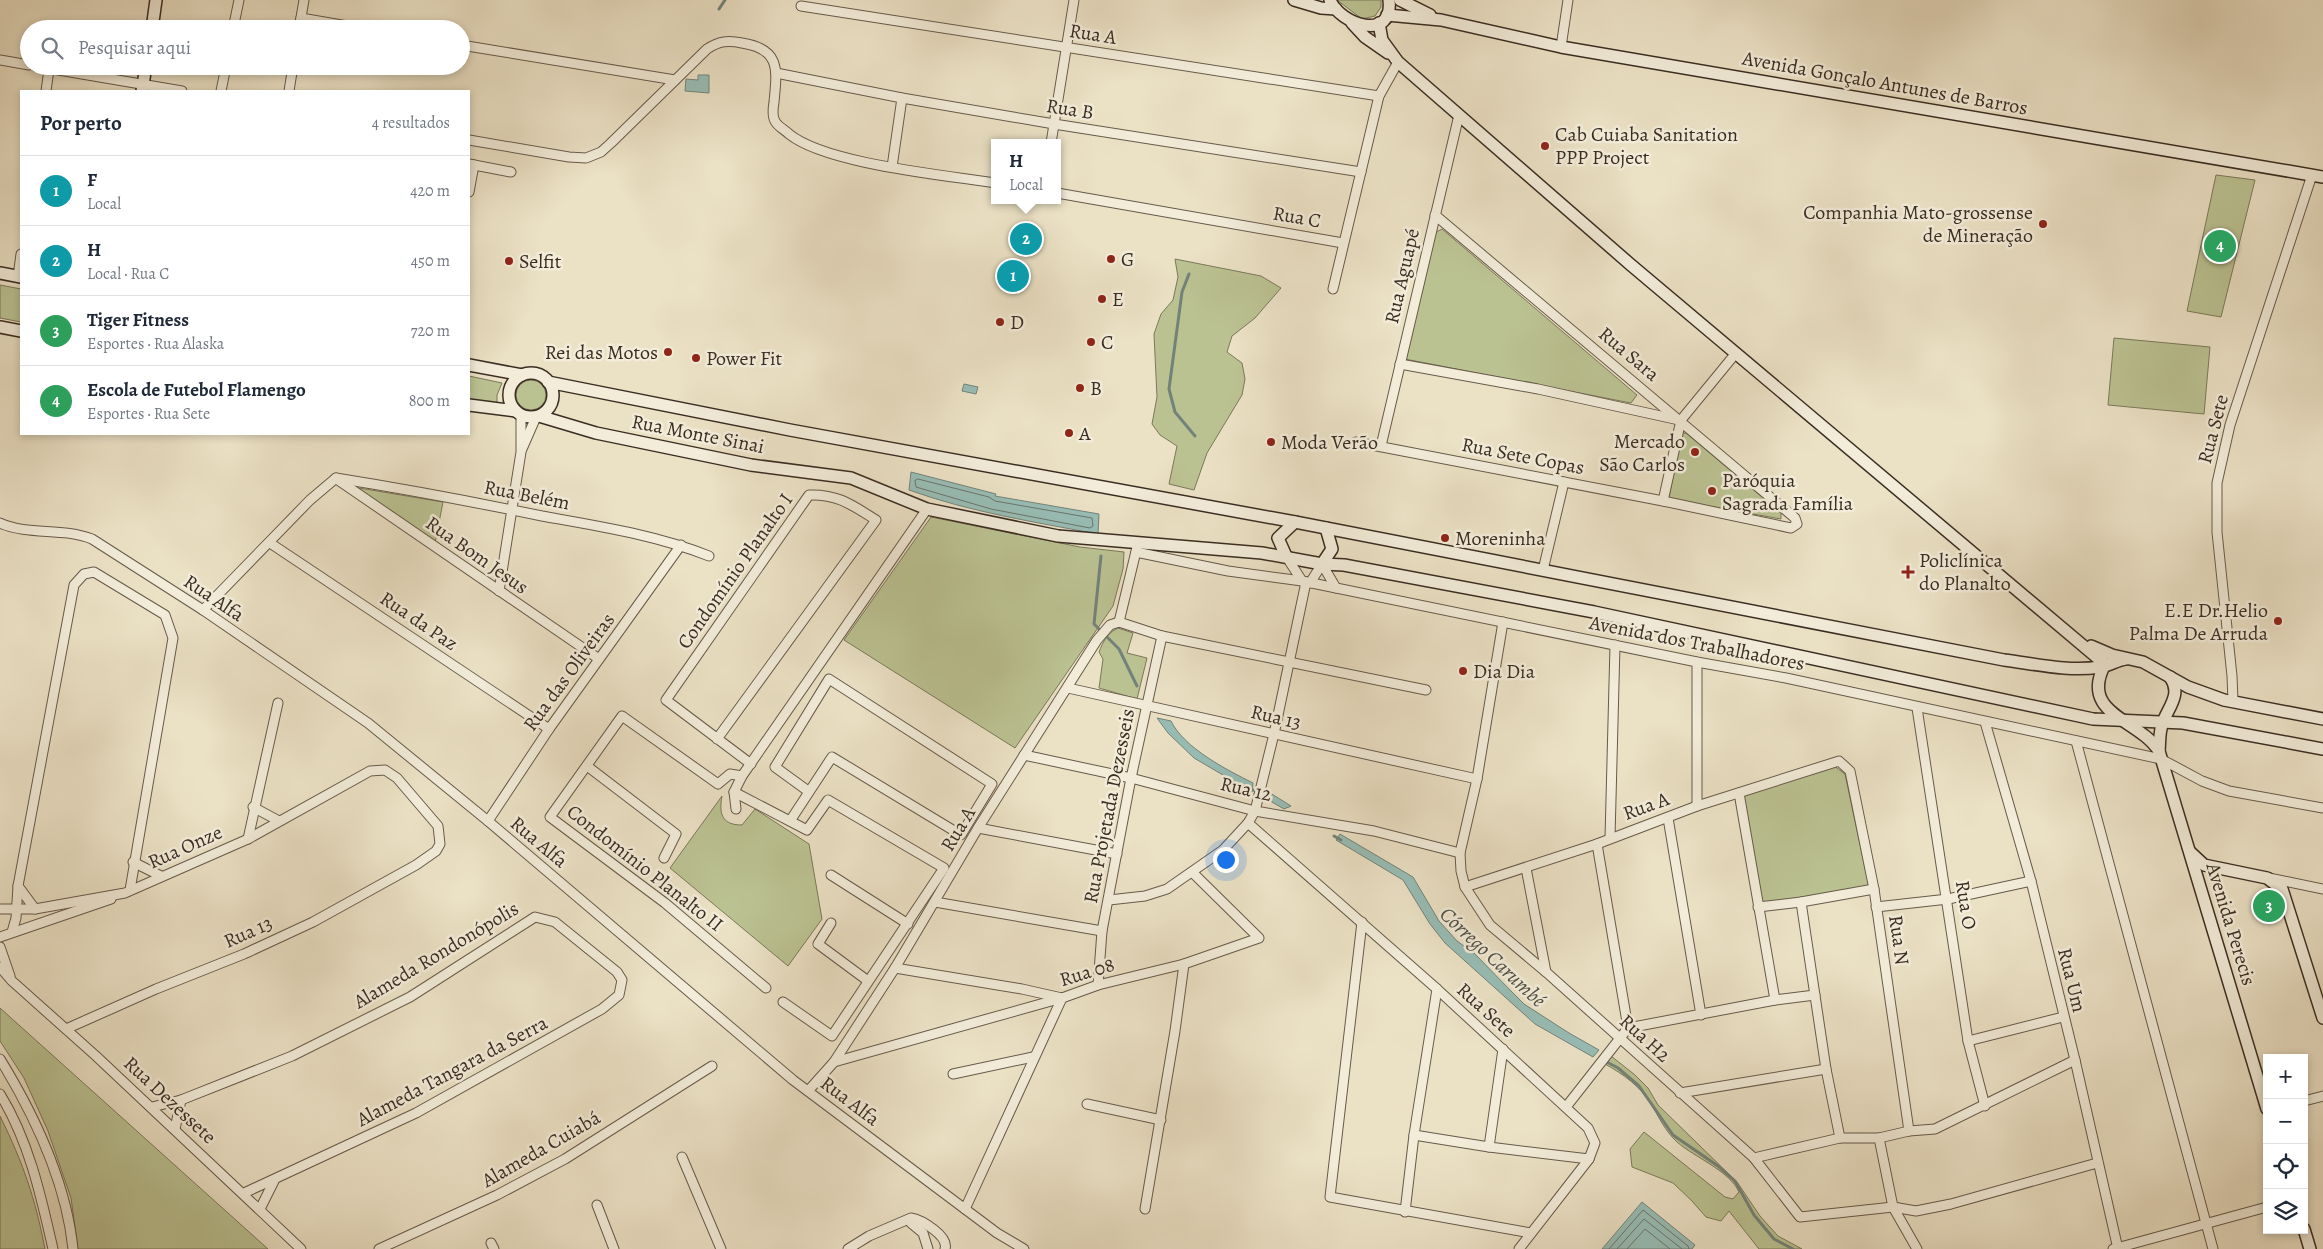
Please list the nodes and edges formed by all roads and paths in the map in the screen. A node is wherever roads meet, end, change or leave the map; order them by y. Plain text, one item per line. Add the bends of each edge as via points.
1 (156, 0) edge
2 (238, 0) edge
3 (304, 0) edge
4 (1074, 0) edge
5 (1294, 0) edge
6 (1389, 0) edge
7 (1400, 0) edge
8 (1568, 0) edge
9 (1333, 5) edge
10 (801, 6) dead end
11 (301, 18) joint
12 (1348, 18) junction
13 (1383, 19) junction
14 (153, 20) edge
15 (235, 20) edge
16 (313, 20) edge
17 (1441, 20) junction
18 (470, 46) edge
19 (1066, 47) junction
20 (1561, 47) junction
21 (1395, 59) junction
22 (0, 60) edge
23 (20, 63) edge
24 (776, 72) junction
25 (49, 75) edge
26 (79, 75) edge
27 (144, 75) edge
28 (224, 75) edge
29 (292, 75) edge
30 (675, 80) junction
31 (142, 88) edge
32 (46, 90) edge
33 (169, 90) edge
34 (221, 90) edge
35 (289, 90) edge
36 (1379, 96) junction
37 (902, 98) junction
38 (1459, 114) junction
39 (1054, 124) junction
40 (1052, 139) edge
41 (470, 140) edge
42 (471, 164) edge
43 (892, 167) junction
44 (511, 172) dead end
45 (1361, 172) junction
46 (2318, 176) edge
47 (470, 178) edge
48 (991, 182) edge
49 (1061, 194) edge
50 (1435, 215) junction
51 (1343, 243) junction
52 (0, 273) edge
53 (20, 277) edge
54 (1333, 289) dead end
55 (0, 327) edge
56 (20, 331) edge
57 (1736, 353) junction
58 (1400, 364) junction
59 (470, 365) edge
60 (522, 375) junction
61 (548, 382) junction
62 (470, 405) edge
63 (518, 413) junction
64 (537, 417) junction
65 (1680, 420) junction
66 (1356, 442) dead end
67 (1381, 446) junction
68 (521, 452) junction
69 (336, 478) junction
70 (1564, 482) junction
71 (1663, 501) junction
72 (927, 509) junction
73 (512, 510) junction
74 (1295, 522) junction
75 (0, 523) edge
76 (1797, 523) joint
77 (1326, 528) junction
78 (270, 543) junction
79 (681, 545) junction
80 (1137, 547) junction
81 (709, 556) dead end
82 (1286, 556) junction
83 (1322, 564) junction
84 (1543, 570) junction
85 (1306, 582) junction
86 (1336, 588) junction
87 (499, 591) junction
88 (203, 610) junction
89 (1119, 622) junction
90 (1503, 622) junction
91 (2067, 634) junction
92 (1162, 636) junction
93 (1615, 645) junction
94 (599, 659) junction
95 (2126, 659) junction
96 (1290, 662) junction
97 (1697, 662) junction
98 (2105, 666) junction
99 (2170, 677) junction
100 (1068, 688) junction
101 (1426, 690) dead end
102 (2233, 701) junction
103 (278, 703) dead end
104 (1146, 706) junction
105 (1917, 708) junction
106 (2323, 719) edge
107 (2123, 721) junction
108 (2164, 721) junction
109 (1985, 722) junction
110 (549, 729) junction
111 (1274, 734) junction
112 (716, 739) junction
113 (2076, 741) junction
114 (2323, 749) edge
115 (1024, 755) junction
116 (2160, 755) junction
117 (1839, 761) joint
118 (751, 764) junction
119 (587, 766) junction
120 (742, 776) junction
121 (1131, 778) junction
122 (1477, 779) junction
123 (808, 791) junction
124 (734, 792) junction
125 (1739, 793) junction
126 (1697, 806) junction
127 (253, 807) junction
128 (2323, 808) edge
129 (736, 809) dead end
130 (1255, 811) junction
131 (1668, 818) junction
132 (279, 821) junction
133 (488, 821) junction
134 (790, 821) junction
135 (1248, 823) junction
136 (978, 828) junction
137 (1610, 838) junction
138 (248, 839) junction
139 (1597, 844) junction
140 (2189, 850) junction
141 (436, 851) joint
142 (1460, 853) junction
143 (1117, 854) junction
144 (664, 858) dead end
145 (134, 862) junction
146 (2210, 866) junction
147 (1526, 868) junction
148 (1192, 872) junction
149 (832, 875) dead end
150 (161, 876) junction
151 (2197, 877) junction
152 (2267, 878) junction
153 (2030, 881) junction
154 (18, 886) junction
155 (2307, 886) junction
156 (1465, 887) junction
157 (1874, 889) junction
158 (2323, 889) edge
159 (127, 891) junction
160 (2287, 898) junction
161 (1948, 899) junction
162 (1109, 900) junction
163 (935, 902) junction
164 (1801, 902) junction
165 (1758, 907) junction
166 (1876, 907) junction
167 (0, 909) edge
168 (35, 909) junction
169 (17, 910) junction
170 (1362, 922) junction
171 (831, 923) dead end
172 (908, 924) junction
173 (1102, 931) junction
174 (12, 932) junction
175 (0, 937) edge
176 (0, 947) edge
177 (1184, 964) junction
178 (0, 967) edge
179 (894, 968) junction
180 (617, 972) joint
181 (1546, 972) junction
182 (12, 981) junction
183 (868, 981) junction
184 (1098, 985) junction
185 (766, 988) dead end
186 (1437, 989) junction
187 (1815, 995) junction
188 (1062, 998) junction
189 (1775, 1000) junction
190 (783, 1002) dead end
191 (1701, 1015) junction
192 (2063, 1017) junction
193 (2323, 1018) edge
194 (1628, 1028) junction
195 (66, 1029) junction
196 (1619, 1039) junction
197 (1968, 1041) junction
198 (1503, 1049) junction
199 (1034, 1057) junction
200 (0, 1059) edge
201 (2075, 1060) junction
202 (834, 1062) junction
203 (712, 1066) dead end
204 (1826, 1069) junction
205 (952, 1074) dead end
206 (808, 1091) junction
207 (1680, 1092) junction
208 (0, 1094) edge
209 (2323, 1096) edge
210 (2264, 1099) edge
211 (181, 1100) junction
212 (2308, 1100) edge
213 (1087, 1104) dead end
214 (1985, 1106) junction
215 (152, 1107) junction
216 (1566, 1107) junction
217 (1161, 1120) junction
218 (175, 1129) junction
219 (1910, 1131) junction
220 (1414, 1135) junction
221 (1840, 1138) junction
222 (1879, 1138) junction
223 (1489, 1147) junction
224 (682, 1157) dead end
225 (1754, 1158) junction
226 (1589, 1159) junction
227 (2097, 1163) junction
228 (274, 1181) junction
229 (244, 1193) junction
230 (597, 1205) dead end
231 (1893, 1207) junction
232 (1145, 1208) dead end
233 (2263, 1208) edge
234 (260, 1209) junction
235 (965, 1209) junction
236 (1405, 1212) junction
237 (2206, 1224) junction
238 (894, 1225) junction
239 (1531, 1233) junction
240 (2306, 1234) edge
241 (869, 1236) junction
242 (2116, 1248) edge
243 (53, 1249) edge
244 (72, 1249) edge
245 (301, 1249) edge
246 (379, 1249) edge
247 (614, 1249) edge
248 (721, 1249) edge
249 (849, 1249) edge
250 (855, 1249) edge
251 (862, 1249) edge
252 (928, 1249) edge
253 (944, 1249) edge
254 (1024, 1249) edge
255 (1519, 1249) edge
256 (1917, 1249) edge
257 (2213, 1249) edge
258 (2310, 1249) edge

1 - 14 main road
2 - 15 street
3 - 11 street
4 - 19 street
5 - 9 main road via 1321,8
6 - 13 main road
7 - 17 main road, Avenida Gonçalo Antunes de Barros
8 - 20 street
9 - 12 main road
10 - 19 street, Rua A
11 - 16 street
12 - 13 main road, Avenida Gonçalo Antunes de Barros via 1365,26
12 - 21 main road via 1359,31
13 - 17 main road, Avenida Gonçalo Antunes de Barros
13 - 21 main road via 1382,40
17 - 20 main road, Avenida Gonçalo Antunes de Barros
18 - 30 street
19 - 36 street, Rua A
19 - 39 street
20 - 46 main road, Avenida Gonçalo Antunes de Barros
21 - 36 street, Rua C
21 - 38 main road
22 - 23 street
24 - 30 street via 774,62 764,49 723,41 707,49
24 - 37 street, Rua B
24 - 43 street via 775,122 791,136 825,152
25 - 32 street
26 - 31 street
27 - 31 main road
28 - 34 street
29 - 35 street
30 - 41 street via 594,156 569,157
31 - 33 street
36 - 45 street, Rua C
37 - 39 street, Rua B
37 - 43 street
38 - 50 street, Rua Aguapé
38 - 57 main road
39 - 40 street
39 - 45 street, Rua B
42 - 44 street
42 - 47 street
43 - 48 street
45 - 51 street, Rua C
46 - 102 street, Rua Sete via 2230,425 2217,483 2217,532
49 - 51 street, Rua C
50 - 58 street, Rua Aguapé
50 - 65 street, Rua Sara
51 - 54 street
52 - 53 main road
55 - 56 main road
57 - 65 street
57 - 91 main road
58 - 65 street via 1538,389
58 - 67 street, Rua Aguapé
59 - 60 main road
60 - 61 main road via 533,373
60 - 63 main road via 513,382 509,392 510,403
61 - 64 main road via 552,387 553,400 550,407
61 - 74 main road via 790,430
62 - 63 main road
63 - 64 main road
63 - 68 street
64 - 68 street
64 - 72 main road, Rua Monte Sinai via 596,433 741,463 851,478
65 - 71 street
65 - 76 street, Rua Sara
66 - 67 street, Rua Sete Copas
67 - 70 street, Rua Sete Copas
68 - 73 street
69 - 73 street, Rua Belém
69 - 78 street via 310,500
69 - 87 street, Rua Bom Jesus
70 - 71 street, Rua Sete Copas
70 - 84 street
71 - 76 street, Rua Sete Copas via 1791,528
72 - 80 main road, Rua Monte Sinai via 1058,536
72 - 118 street
73 - 79 street, Rua Belém
73 - 87 street
74 - 77 main road
74 - 82 main road via 1278,538
75 - 88 street, Rua Alfa via 25,530 78,533
77 - 83 main road via 1332,550
77 - 84 main road
78 - 88 street
78 - 110 street, Rua da Paz
79 - 81 street, Rua Belém
79 - 94 street, Rua das Oliveiras
80 - 82 main road, Rua Monte Sinai
80 - 85 street, Avenida dos Trabalhadores via 1228,571
80 - 89 street
82 - 83 main road
82 - 85 street
83 - 85 street
83 - 86 street
83 - 107 main road via 1344,565 1594,612 2093,719
84 - 98 main road via 1995,659 2078,669
85 - 86 street, Avenida dos Trabalhadores
85 - 96 street
86 - 90 street, Avenida dos Trabalhadores
87 - 94 street, Rua Bom Jesus
88 - 133 street, Rua Alfa via 368,723
89 - 92 street
89 - 100 street, Rua A via 1110,625 1098,640
90 - 93 street, Avenida dos Trabalhadores
90 - 122 street
91 - 95 main road
91 - 98 main road
92 - 96 street
92 - 104 street, Rua Projetada Dezesseis
93 - 97 street, Avenida dos Trabalhadores
93 - 137 street
94 - 110 street, Rua das Oliveiras
95 - 98 main road
95 - 99 main road via 2147,664
96 - 101 street
96 - 111 street
97 - 105 street, Avenida dos Trabalhadores via 1786,678
97 - 126 street
98 - 107 main road via 2097,683 2098,694
99 - 102 main road via 2194,690
99 - 108 main road via 2175,696
100 - 104 street, Rua 13
100 - 115 street, Rua A
102 - 106 main road
103 - 127 street
104 - 111 street, Rua 13
104 - 121 street, Rua Projetada Dezesseis
105 - 109 street, Avenida dos Trabalhadores
105 - 161 street, Rua O
107 - 108 main road
107 - 116 main road, Avenida Perecis via 2149,738
108 - 114 main road
108 - 116 main road, Avenida Perecis
109 - 113 street, Avenida dos Trabalhadores
109 - 153 street, Rua Um
110 - 133 street, Rua das Oliveiras
111 - 122 street, Rua 13
111 - 130 street
112 - 112 street, Condomínio Planalto I via 666,700 809,495 840,498 876,520
112 - 118 street, Condomínio Planalto I
113 - 116 street, Avenida dos Trabalhadores
113 - 237 street
115 - 121 street, Rua 12
115 - 136 street, Rua A
116 - 128 street, Avenida dos Trabalhadores via 2202,781 2230,791
116 - 140 main road, Avenida Perecis
117 - 125 street, Rua A
117 - 157 street, Rua N via 1850,771
118 - 120 street
119 - 120 street, Condomínio Planalto II via 622,716 718,784 730,774
119 - 144 street, Condomínio Planalto II via 676,834
119 - 185 street, Condomínio Planalto II via 550,817 665,903
120 - 124 street
121 - 130 street, Rua 12
121 - 143 street, Rua Projetada Dezesseis
122 - 142 street
123 - 123 street via 832,757 961,835 992,784 829,679 775,767
123 - 134 street
124 - 129 street
124 - 134 street
125 - 126 street, Rua A
125 - 165 street
126 - 131 street, Rua A
127 - 132 street
127 - 138 street
130 - 135 street
130 - 142 street, Rua 12 via 1374,831
131 - 137 street, Rua A
131 - 191 street
132 - 138 street, Rua Onze
132 - 141 street, Rua Onze via 370,771 385,770 398,778 438,826 440,844
133 - 206 street, Rua Alfa
134 - 172 street via 807,830 828,800 944,868
135 - 148 street via 1223,850
135 - 170 street, Rua Sete
136 - 143 street
136 - 163 street, Rua A
137 - 139 street, Rua A
138 - 150 street, Rua Onze
139 - 147 street, Rua A
139 - 194 street
140 - 146 main road via 2198,861
140 - 151 main road, Avenida Perecis
141 - 195 street, Rua 13 via 313,922
142 - 156 street
143 - 162 street, Rua Projetada Dezesseis
145 - 150 street
145 - 154 street via 173,638 164,615 94,572 84,574 74,585
145 - 159 street
146 - 151 main road
146 - 152 main road
147 - 156 street, Rua A
147 - 181 street
148 - 162 street via 1167,889 1145,896
148 - 177 street, Rua 08 via 1259,938
149 - 172 street
150 - 159 street, Rua Onze
151 - 210 main road, Avenida Perecis
152 - 155 street
152 - 160 main road via 2282,888
153 - 161 street
153 - 192 street, Rua Um
154 - 168 street
154 - 169 street
155 - 158 street
155 - 160 street via 2294,890
156 - 181 street, Rua H2 via 1490,925
157 - 164 street
157 - 166 street, Rua N
159 - 168 street, Rua Onze
159 - 174 street via 96,906
160 - 193 main road
161 - 166 street
161 - 197 street, Rua O
162 - 173 street, Rua Projetada Dezesseis
163 - 173 street
163 - 179 street, Rua A
164 - 165 street
164 - 187 street
165 - 189 street
166 - 219 street, Rua N
167 - 169 street, Rua Onze
168 - 169 street, Rua Onze
169 - 174 street
170 - 186 street, Rua Sete
170 - 236 street via 1330,1197
171 - 183 street via 818,944
172 - 183 street
173 - 184 street, Rua Projetada Dezesseis
174 - 175 street
176 - 182 street, Rua Dezessete
177 - 184 street, Rua 08
177 - 217 street
178 - 182 street, Rua Dezessete
179 - 188 street
179 - 202 street, Rua A
180 - 211 street, Alameda Rondonópolis via 555,922 535,917 410,997 292,1056
180 - 228 street, Alameda Tangara da Serra via 622,980 619,995 602,1009 416,1113
181 - 196 street, Rua H2
182 - 195 street, Rua Dezessete
183 - 190 street via 832,1036
184 - 188 street, Rua 08
186 - 198 street, Rua Sete
186 - 220 street
187 - 189 street
187 - 204 street
188 - 199 street
188 - 202 street, Rua 08
189 - 191 street
191 - 194 street
192 - 197 street
192 - 201 street, Rua Um
194 - 196 street
195 - 215 street, Rua Dezessete
196 - 207 street, Rua H2
196 - 216 street
197 - 214 street, Rua O
198 - 216 street, Rua Sete
198 - 223 street
199 - 205 street
199 - 235 street
200 - 244 street via 23,1097 48,1152 71,1229
201 - 214 street
201 - 227 street, Rua Um
202 - 206 street, Rua A
203 - 246 street, Alameda Cuiabá via 565,1159 497,1196
204 - 207 street
204 - 221 street
206 - 235 street, Rua Alfa
207 - 225 street, Rua H2
208 - 243 street via 15,1118 40,1191
209 - 212 street
211 - 215 street, Alameda Rondonópolis
211 - 218 street
213 - 217 street
214 - 219 street via 1936,1129
215 - 218 street, Rua Dezessete
216 - 226 street, Rua Sete via 1588,1128 1595,1143
217 - 232 street
218 - 229 street, Rua Dezessete
219 - 222 street
220 - 223 street
220 - 236 street
221 - 222 street
221 - 225 street
222 - 231 street
223 - 226 street
224 - 248 street
225 - 231 street, Rua H2 via 1800,1217
226 - 239 street
227 - 231 street via 1951,1204 1916,1211
227 - 242 street, Rua Um
228 - 229 street, Alameda Tangara da Serra
228 - 234 street
229 - 234 street, Rua Dezessete
230 - 247 street
231 - 256 street
233 - 237 street
234 - 245 street, Rua Dezessete
235 - 254 street, Rua Alfa
236 - 239 street
237 - 242 street
237 - 257 street
238 - 241 street
238 - 252 street via 914,1224 923,1233
238 - 253 street via 906,1219 917,1219 944,1238
239 - 255 street
240 - 258 main road
241 - 249 street
241 - 251 street
249 - 250 street

